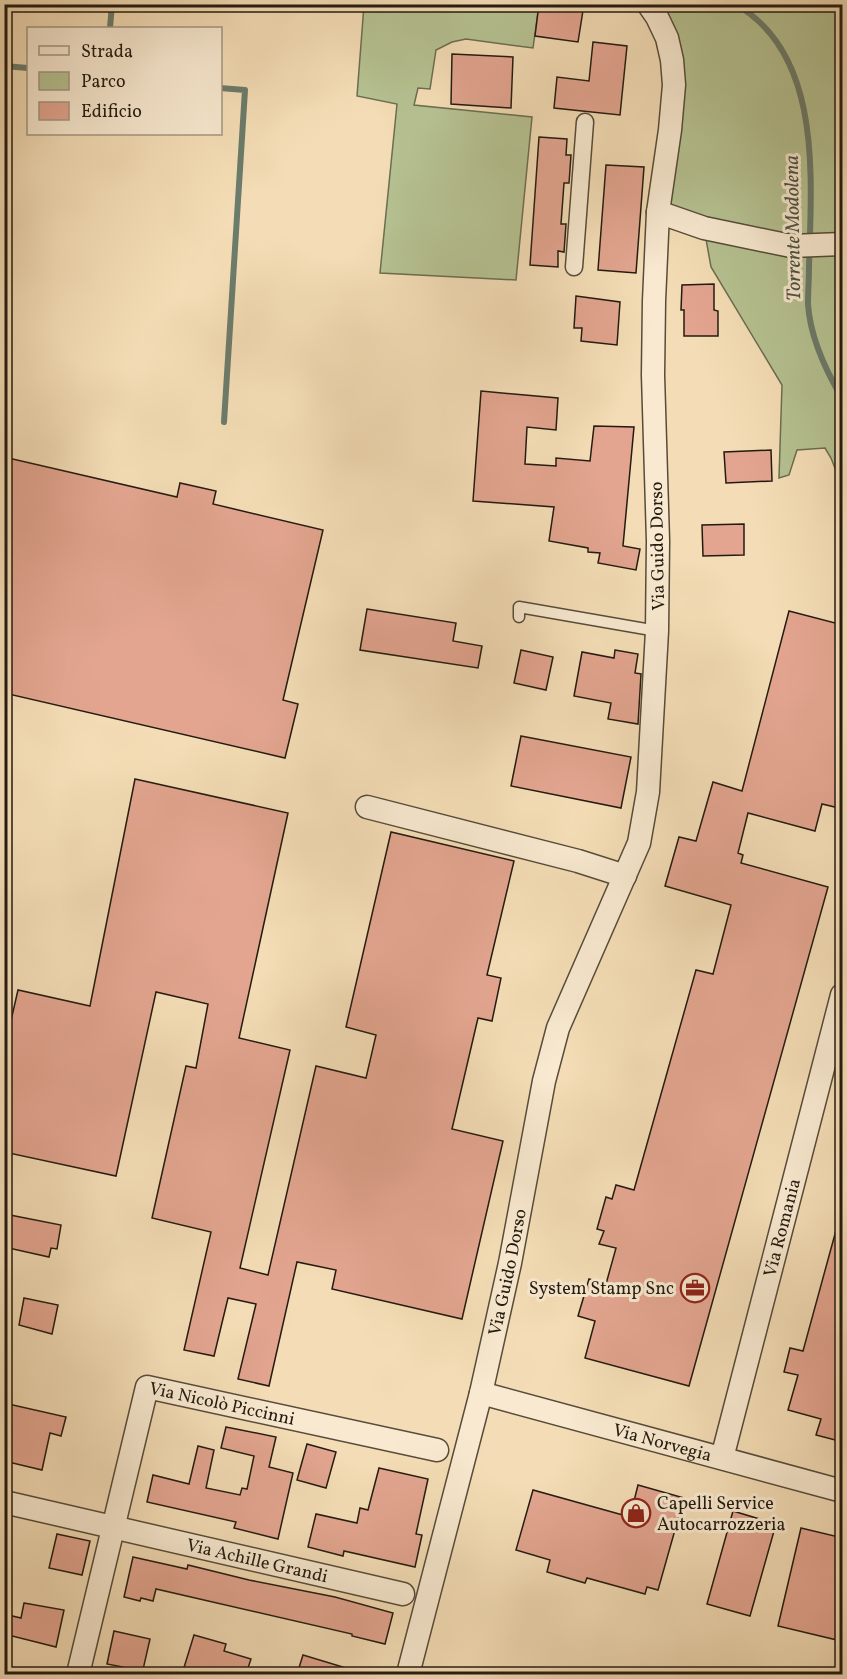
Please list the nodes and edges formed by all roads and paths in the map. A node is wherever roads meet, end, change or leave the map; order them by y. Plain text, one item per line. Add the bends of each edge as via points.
1 (648, 4) edge
2 (585, 122) dead end
3 (658, 212) junction
4 (843, 244) edge
5 (574, 267) dead end
6 (519, 617) dead end
7 (657, 631) junction
8 (367, 807) dead end
9 (625, 876) junction
10 (843, 995) edge
11 (481, 1394) junction
12 (437, 1450) dead end
13 (722, 1458) junction
14 (843, 1491) edge
15 (4, 1502) edge
16 (113, 1526) junction
17 (403, 1594) dead end
18 (78, 1674) edge
19 (408, 1674) edge

1 - 3 street, Via Guido Dorso via 667,38 674,84
2 - 5 street
3 - 4 street via 704,228 791,246
3 - 7 street, Via Guido Dorso via 653,342
6 - 7 lane via 519,607
7 - 9 street, Via Guido Dorso via 648,792 639,843
8 - 9 street
9 - 11 street, Via Guido Dorso via 558,1028 543,1081
10 - 13 street, Via Romania
11 - 13 street, Via Norvegia
11 - 19 street, Via Guido Dorso
12 - 16 street, Via Nicolò Piccinni via 147,1387
13 - 14 street, Via Norvegia
15 - 16 street
16 - 17 street, Via Achille Grandi
16 - 18 street, Via Nicolò Piccinni

